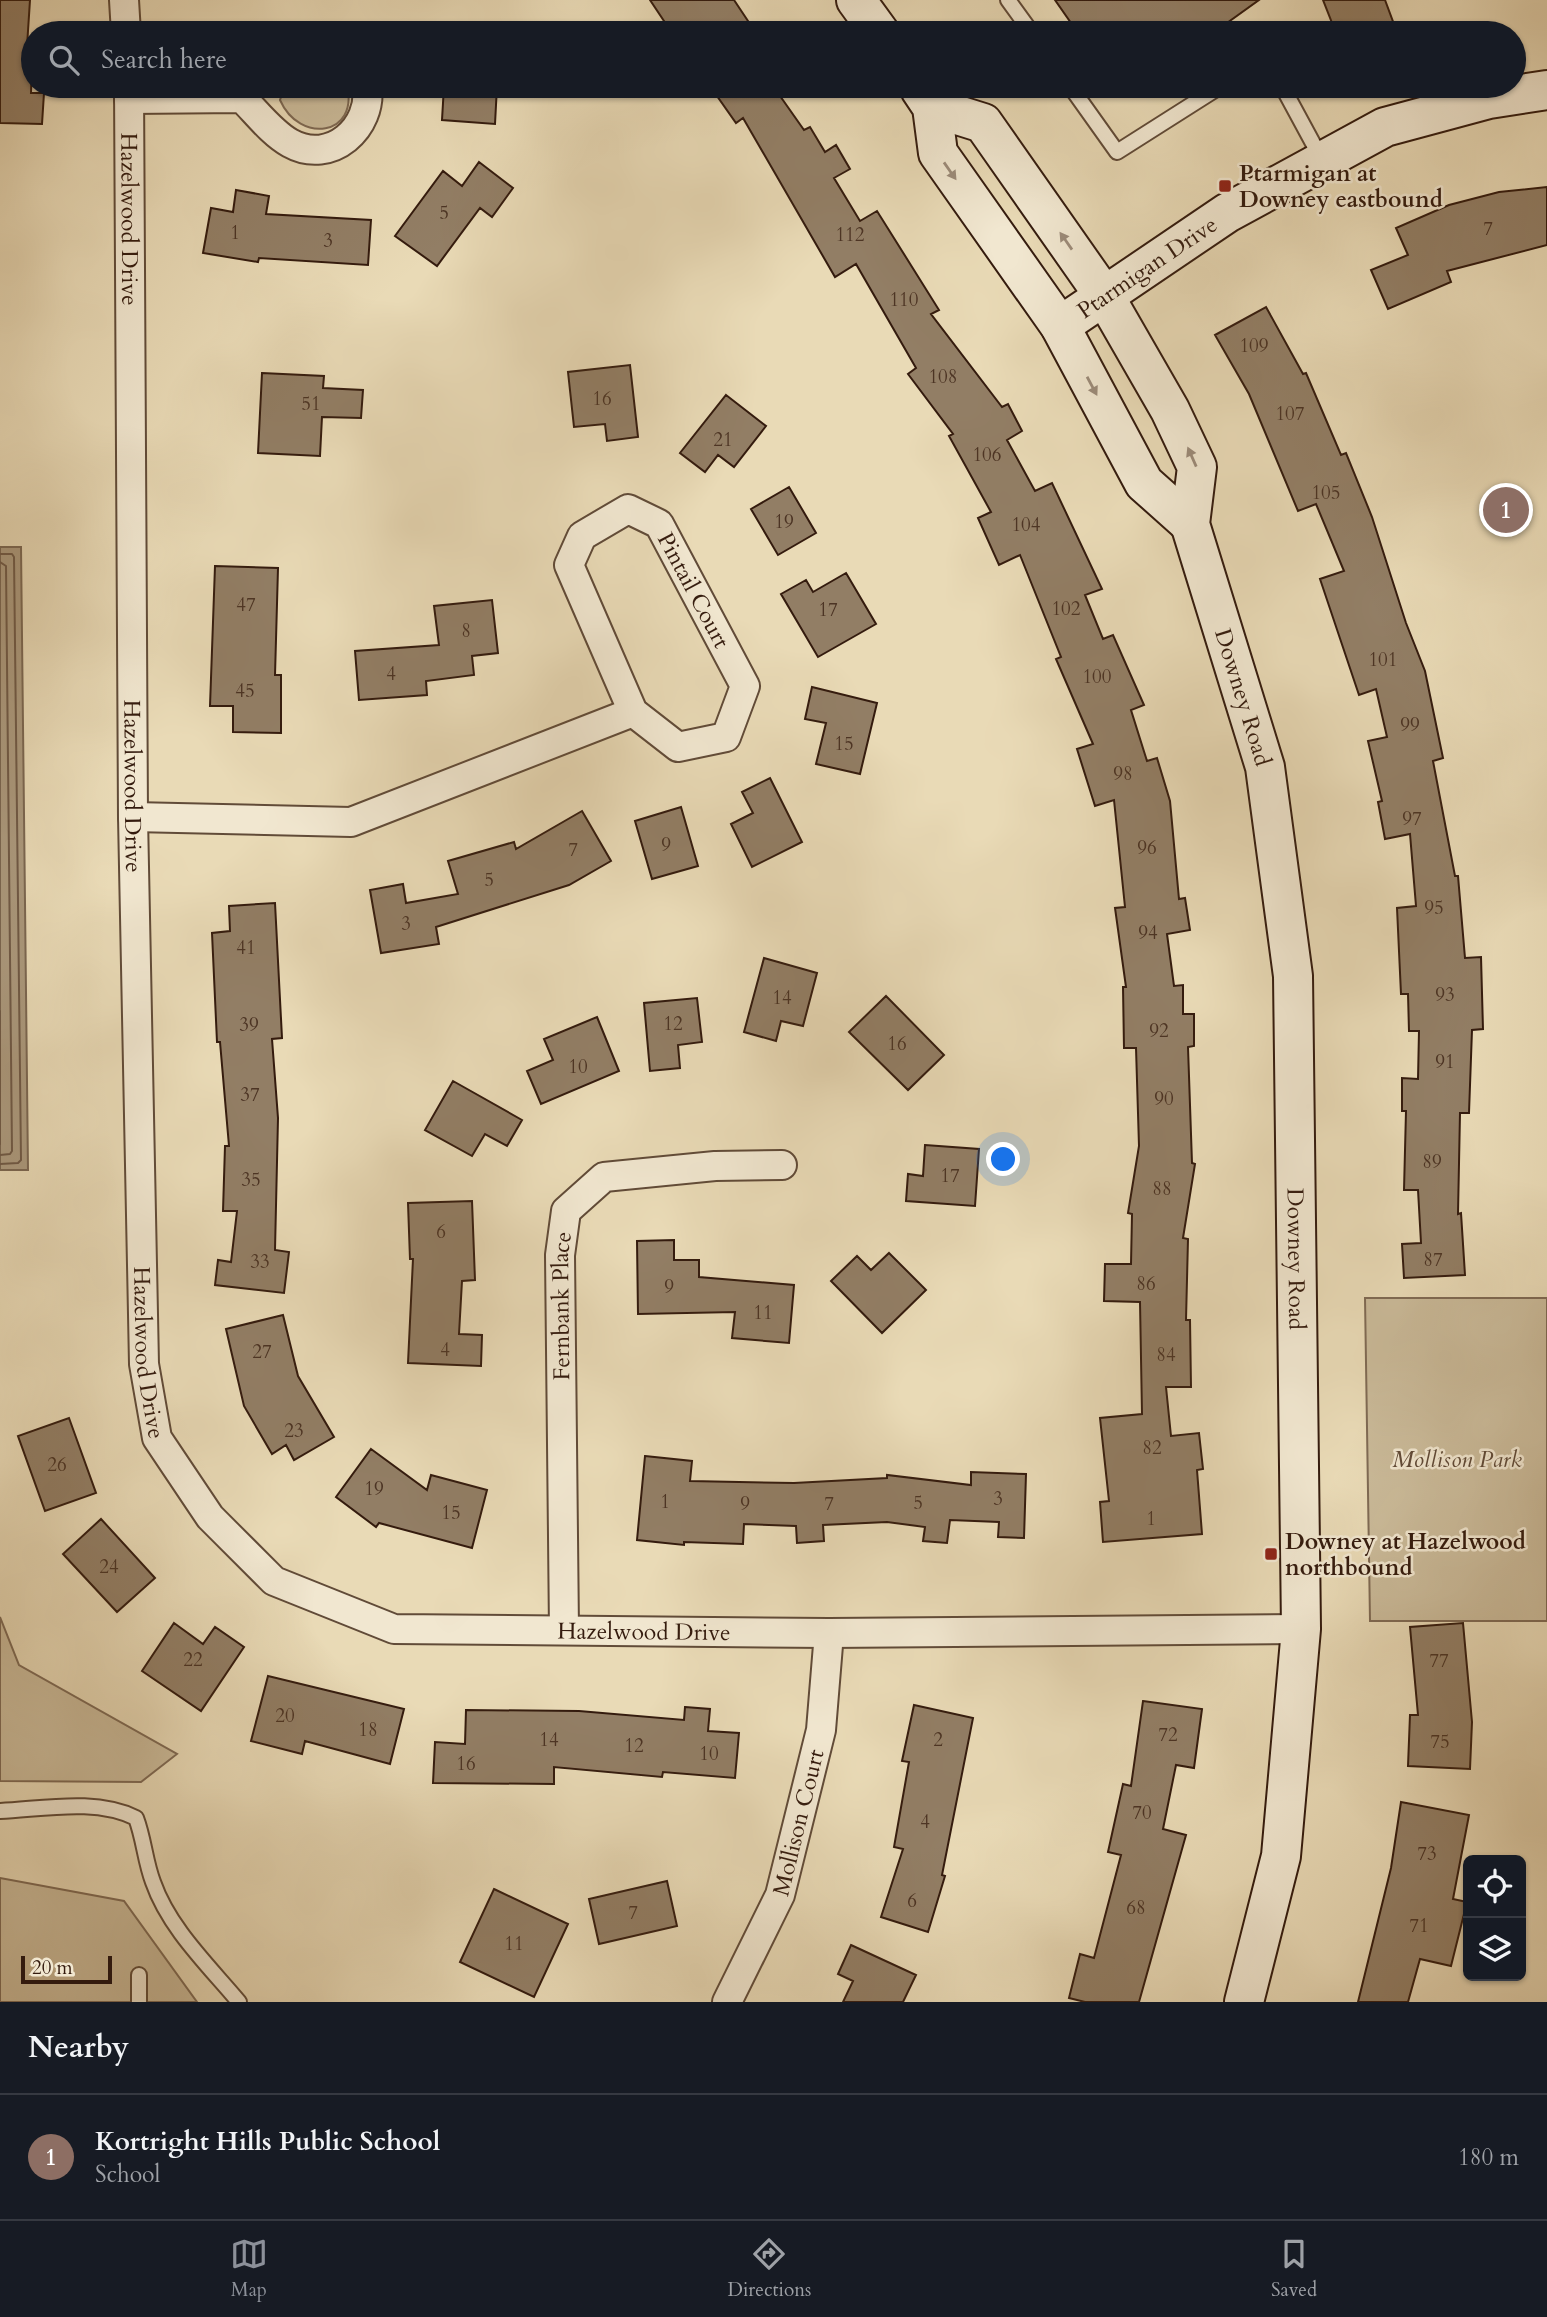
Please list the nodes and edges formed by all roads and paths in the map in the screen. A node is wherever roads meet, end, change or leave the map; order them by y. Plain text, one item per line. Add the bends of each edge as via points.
1 (124, 0) edge
2 (856, 0) edge
3 (1008, 0) edge
4 (125, 21) edge
5 (871, 21) edge
6 (1023, 21) edge
7 (1547, 90) edge
8 (1526, 93) edge
9 (129, 98) edge
10 (253, 98) edge
11 (366, 98) edge
12 (925, 98) edge
13 (930, 98) edge
14 (1079, 98) edge
15 (1202, 98) edge
16 (1289, 98) edge
17 (1495, 98) edge
18 (1323, 161) junction
19 (1105, 297) junction
20 (1060, 326) junction
21 (1190, 524) junction
22 (633, 712) junction
23 (133, 817) junction
24 (782, 1165) dead end
25 (1301, 1629) junction
26 (564, 1630) junction
27 (829, 1633) junction
28 (0, 1811) edge
29 (139, 1975) dead end
30 (139, 2002) edge
31 (239, 2002) edge
32 (727, 2002) edge
33 (1244, 2002) edge

1 - 4 street
2 - 5 main road
3 - 6 lane
7 - 8 main road, Ptarmigan Drive
9 - 23 street, Hazelwood Drive
10 - 11 street via 291,144 308,149 326,149 356,131 365,116
12 -> 20 main road, Downey Road via 938,153
19 -> 13 main road, Downey Road via 984,122
14 - 15 lane via 1117,152
16 - 18 lane
17 - 18 main road, Ptarmigan Drive via 1385,127
18 - 19 main road, Ptarmigan Drive via 1227,213
19 - 20 main road, Ptarmigan Drive
21 -> 19 main road, Downey Road via 1197,467
20 -> 21 main road, Downey Road via 1144,483
21 - 25 main road, Downey Road via 1265,766 1293,976
22 - 22 street, Pintail Court via 678,747 726,737 745,686 659,524 628,509 582,536 569,565
22 - 23 street via 351,822
23 - 26 street, Hazelwood Drive via 144,1364 157,1438 210,1517 274,1581 394,1629
24 - 26 street, Fernbank Place via 715,1166 604,1177 566,1211 559,1255
25 - 27 street, Hazelwood Drive
25 - 33 main road, Downey Road via 1281,1856
26 - 27 street, Hazelwood Drive
27 - 32 street, Mollison Court via 821,1730 780,1895
28 - 31 lane via 100,1807 135,1818 152,1881 170,1919
29 - 30 lane

